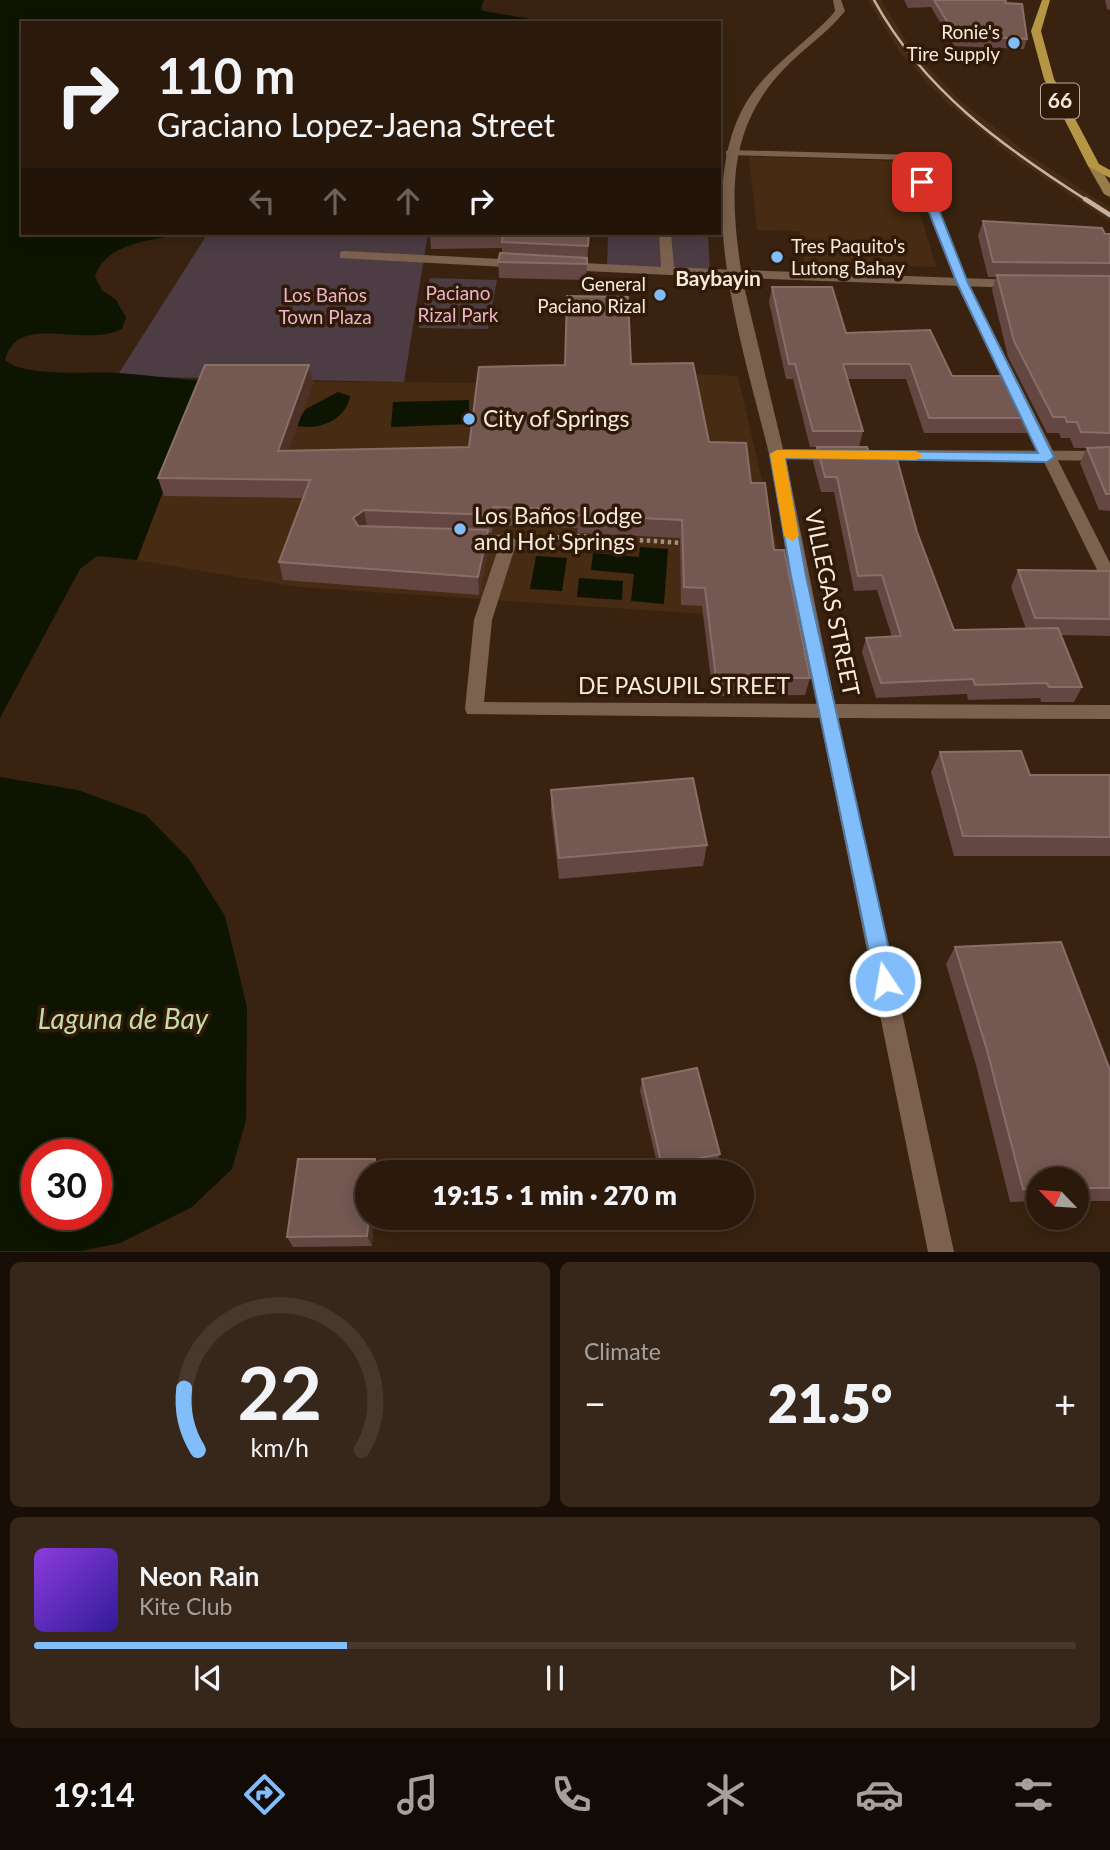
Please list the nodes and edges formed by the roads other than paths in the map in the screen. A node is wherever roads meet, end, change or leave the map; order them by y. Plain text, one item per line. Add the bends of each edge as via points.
1 (837, 0) edge
2 (1046, 0) edge
3 (730, 153) junction
4 (1094, 166) junction
5 (1110, 175) edge
6 (1110, 194) edge
7 (665, 235) edge
8 (344, 255) dead end
9 (668, 271) junction
10 (734, 274) junction
11 (962, 283) junction
12 (1030, 284) edge
13 (777, 454) junction
14 (1110, 456) edge
15 (1047, 457) junction
16 (445, 539) edge
17 (1110, 580) edge
18 (829, 711) junction
19 (1110, 712) edge
20 (941, 1251) edge

1 - 3 street, VILLEGAS STREET via 840,12 833,21 770,78 746,112
2 - 4 main road, 66 via 1036,31 1049,79
3 - 10 street, VILLEGAS STREET
3 - 11 street via 912,156
4 - 5 main road
4 - 6 main road
7 - 9 street
8 - 9 street
9 - 10 street
10 - 11 street
10 - 13 street, VILLEGAS STREET
11 - 12 street
11 - 15 street
13 - 15 street
13 - 18 street, VILLEGAS STREET
14 - 15 street
15 - 17 street
16 - 18 street, DE PASUPIL STREET via 509,541 483,620 474,709
18 - 19 street, DE PASUPIL STREET
18 - 20 street, VILLEGAS STREET

